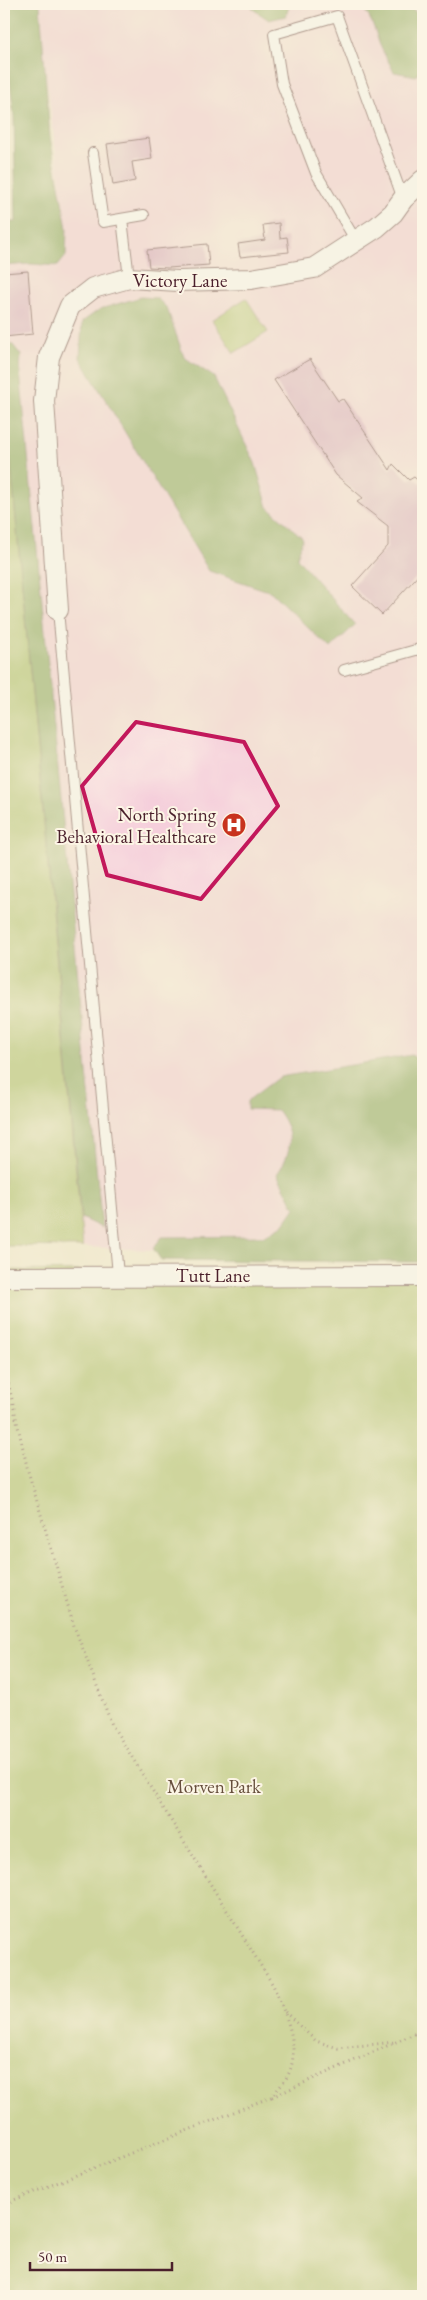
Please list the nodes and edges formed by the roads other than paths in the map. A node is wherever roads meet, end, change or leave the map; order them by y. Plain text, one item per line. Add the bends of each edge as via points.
1 (93, 153) dead end
2 (423, 180) edge
3 (403, 199) junction
4 (144, 215) dead end
5 (122, 219) junction
6 (356, 240) junction
7 (129, 278) junction
8 (58, 610) joint
9 (423, 648) edge
10 (344, 670) dead end
11 (118, 1275) junction
12 (423, 1276) edge
13 (4, 1277) edge

1 - 5 lane via 103,222
2 - 3 street, Victory Lane
3 - 6 street, Victory Lane via 393,213
3 - 6 lane via 337,16 274,34 282,84 316,173
4 - 5 lane
5 - 7 lane
6 - 7 street, Victory Lane via 314,268 285,274 242,280
7 - 8 street, Victory Lane via 93,288 70,306 49,357 44,401
8 - 11 lane
9 - 10 lane
11 - 12 street, Tutt Lane
11 - 13 street, Tutt Lane

